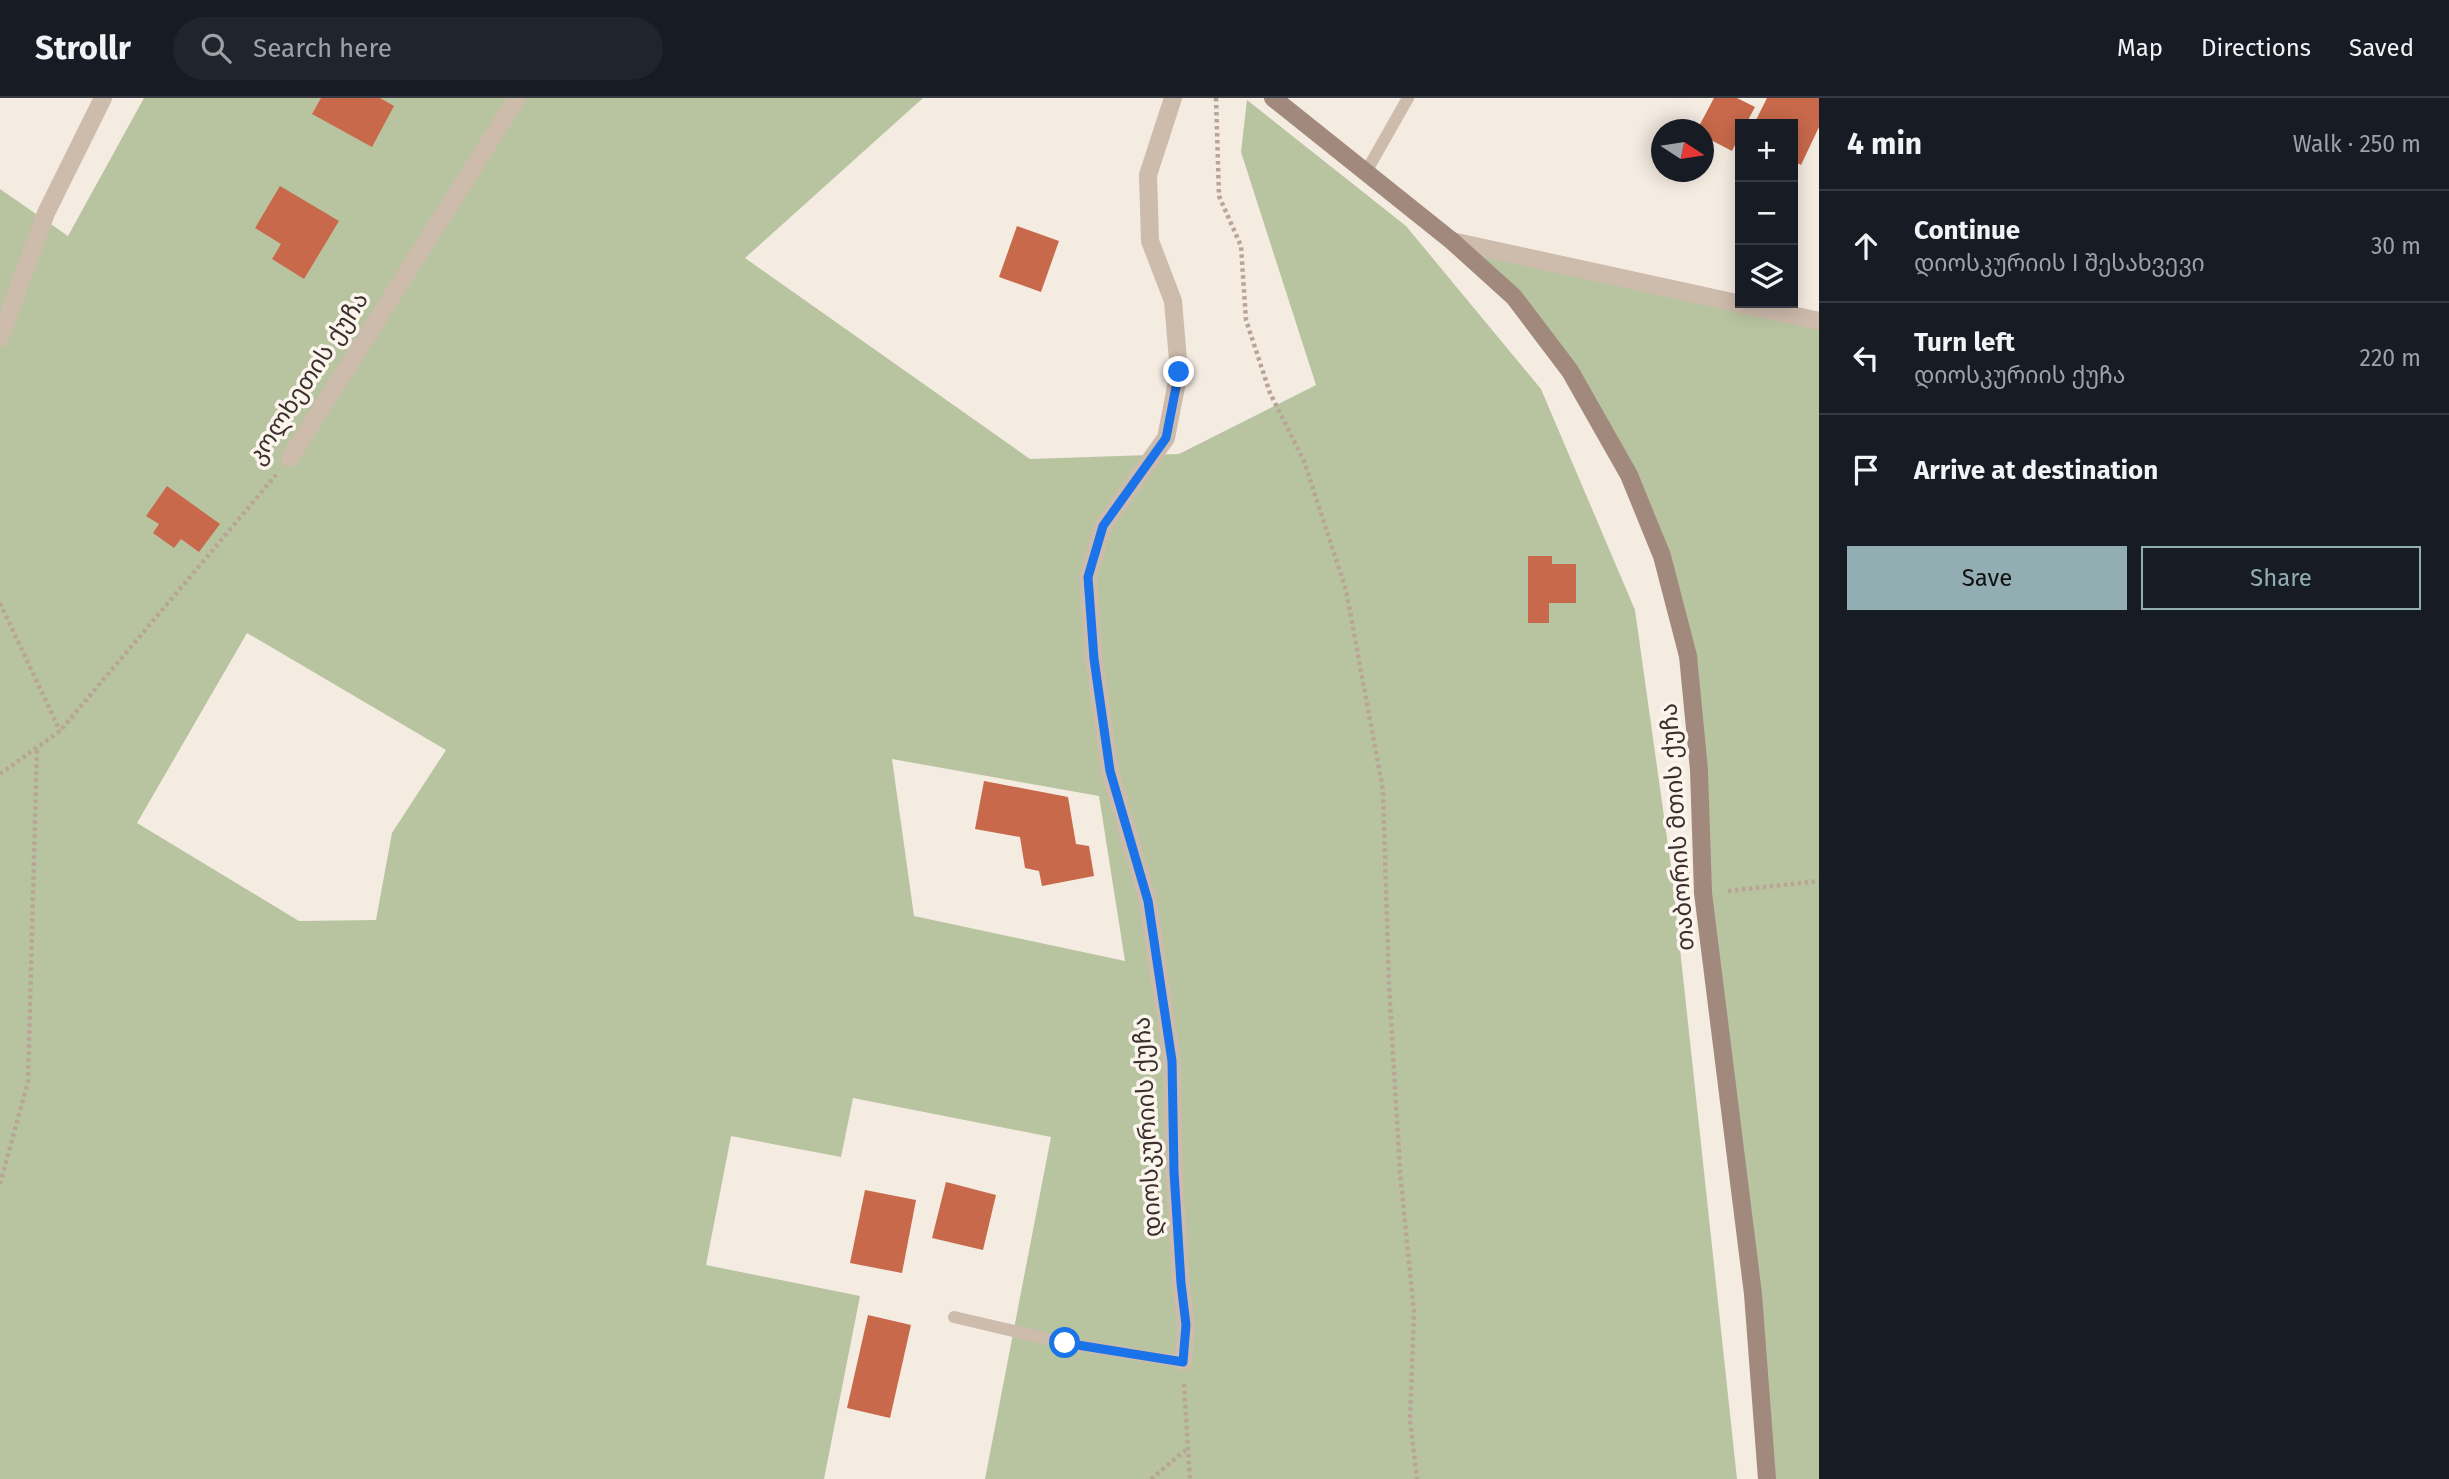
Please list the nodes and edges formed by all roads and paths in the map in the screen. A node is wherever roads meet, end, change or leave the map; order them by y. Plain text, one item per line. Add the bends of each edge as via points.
1 (103, 98) edge
2 (517, 98) edge
3 (1173, 98) edge
4 (1216, 98) edge
5 (1273, 98) edge
6 (1408, 98) edge
7 (1366, 173) junction
8 (1452, 241) junction
9 (1819, 321) edge
10 (0, 338) edge
11 (290, 458) joint
12 (0, 603) edge
13 (60, 731) junction
14 (37, 747) junction
15 (0, 774) edge
16 (1819, 881) edge
17 (1703, 893) junction
18 (0, 1184) edge
19 (954, 1317) dead end
20 (1183, 1362) junction
21 (1188, 1448) junction
22 (1151, 1479) edge
23 (1189, 1479) edge
24 (1417, 1479) edge
25 (1767, 1479) edge

1 - 10 street via 46,213
2 - 11 street, კოლხეთის ქუჩა
3 - 20 street, დიოსკურიის ქუჩა via 1148,175 1150,241 1173,301 1179,372 1166,438 1103,526 1088,577 1110,771 1148,901 1172,1061 1174,1172 1186,1325
4 - 24 path via 1219,196 1241,246 1246,320 1270,393 1304,461 1346,590 1383,790 1394,1078 1415,1312 1410,1420
5 - 7 main road, თაბორის მთის ქუჩა
6 - 7 lane
7 - 8 main road, თაბორის მთის ქუჩა
8 - 9 street
8 - 17 main road, თაბორის მთის ქუჩა via 1514,297 1570,371 1629,475 1662,556 1688,656 1699,770
11 - 13 path, კოლხეთის ქუჩა
12 - 13 path
13 - 14 path, კოლხეთის ქუჩა
14 - 15 path, კოლხეთის ქუჩა
14 - 18 path via 29,1082
16 - 17 path
17 - 25 main road, თაბორის მთის ქუჩა via 1753,1294
19 - 20 lane via 1065,1343
20 - 21 path
21 - 22 path
21 - 23 path

